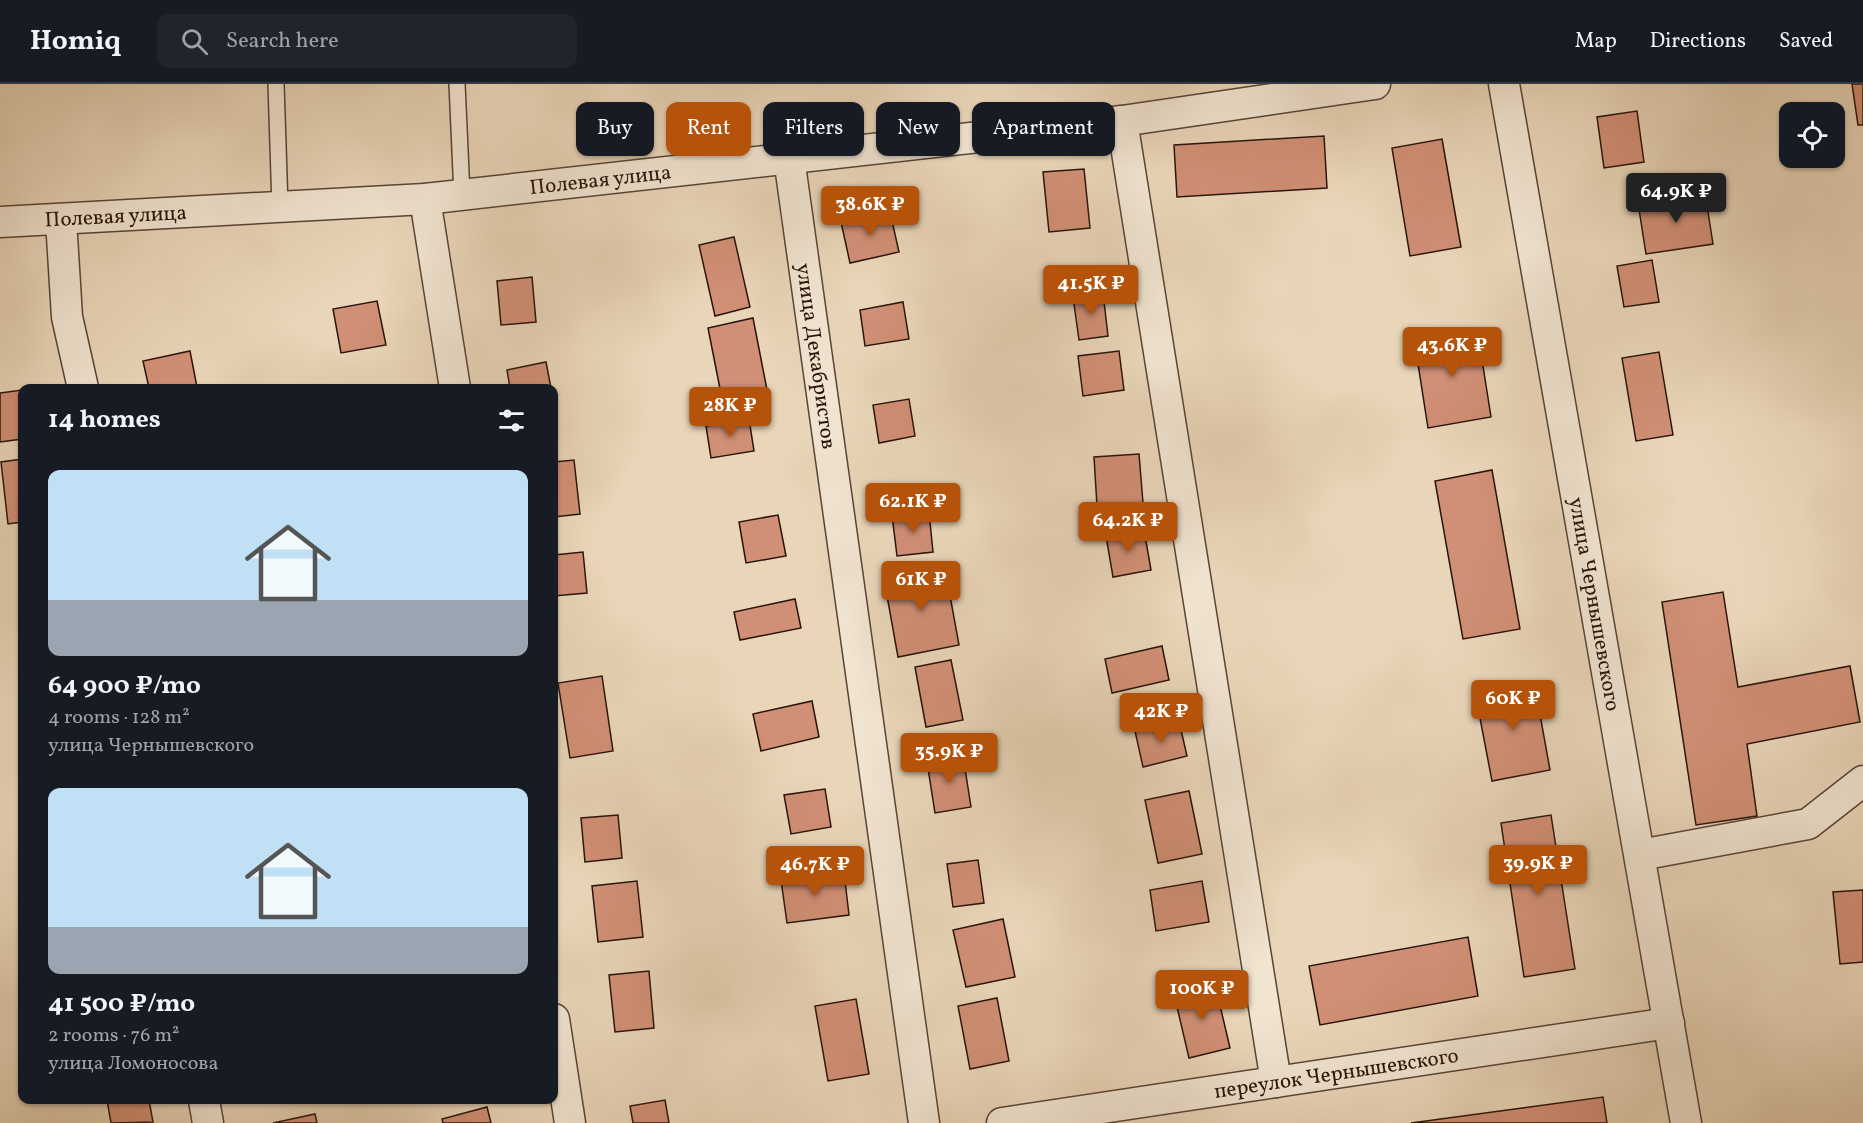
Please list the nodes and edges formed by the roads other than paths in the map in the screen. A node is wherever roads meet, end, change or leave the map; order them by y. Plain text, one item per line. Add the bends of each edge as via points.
1 (276, 84) edge
2 (457, 84) edge
3 (1375, 84) edge
4 (1504, 84) edge
5 (1122, 121) junction
6 (789, 158) junction
7 (462, 195) junction
8 (425, 199) junction
9 (280, 207) junction
10 (61, 220) junction
11 (0, 222) edge
12 (82, 384) edge
13 (454, 384) edge
14 (1863, 781) edge
15 (1640, 855) junction
16 (1669, 1023) junction
17 (558, 1045) edge
18 (1276, 1082) junction
19 (205, 1104) edge
20 (208, 1123) edge
21 (570, 1123) edge
22 (924, 1123) edge
23 (1002, 1123) edge
24 (1686, 1123) edge

1 - 9 lane
2 - 7 lane
3 - 5 street, Полевая улица
4 - 15 street, улица Чернышевского
5 - 6 street, Полевая улица
5 - 18 street
6 - 7 street, Полевая улица
6 - 22 street, улица Декабристов
7 - 8 street, Полевая улица
8 - 9 street, Полевая улица
8 - 13 street
9 - 10 street, Полевая улица
10 - 11 street, Полевая улица
10 - 12 street via 67,316
14 - 15 street via 1808,824
15 - 16 street, улица Чернышевского
16 - 18 street, переулок Чернышевского
16 - 24 street, улица Чернышевского
17 - 21 street
18 - 23 street, переулок Чернышевского
19 - 20 street

